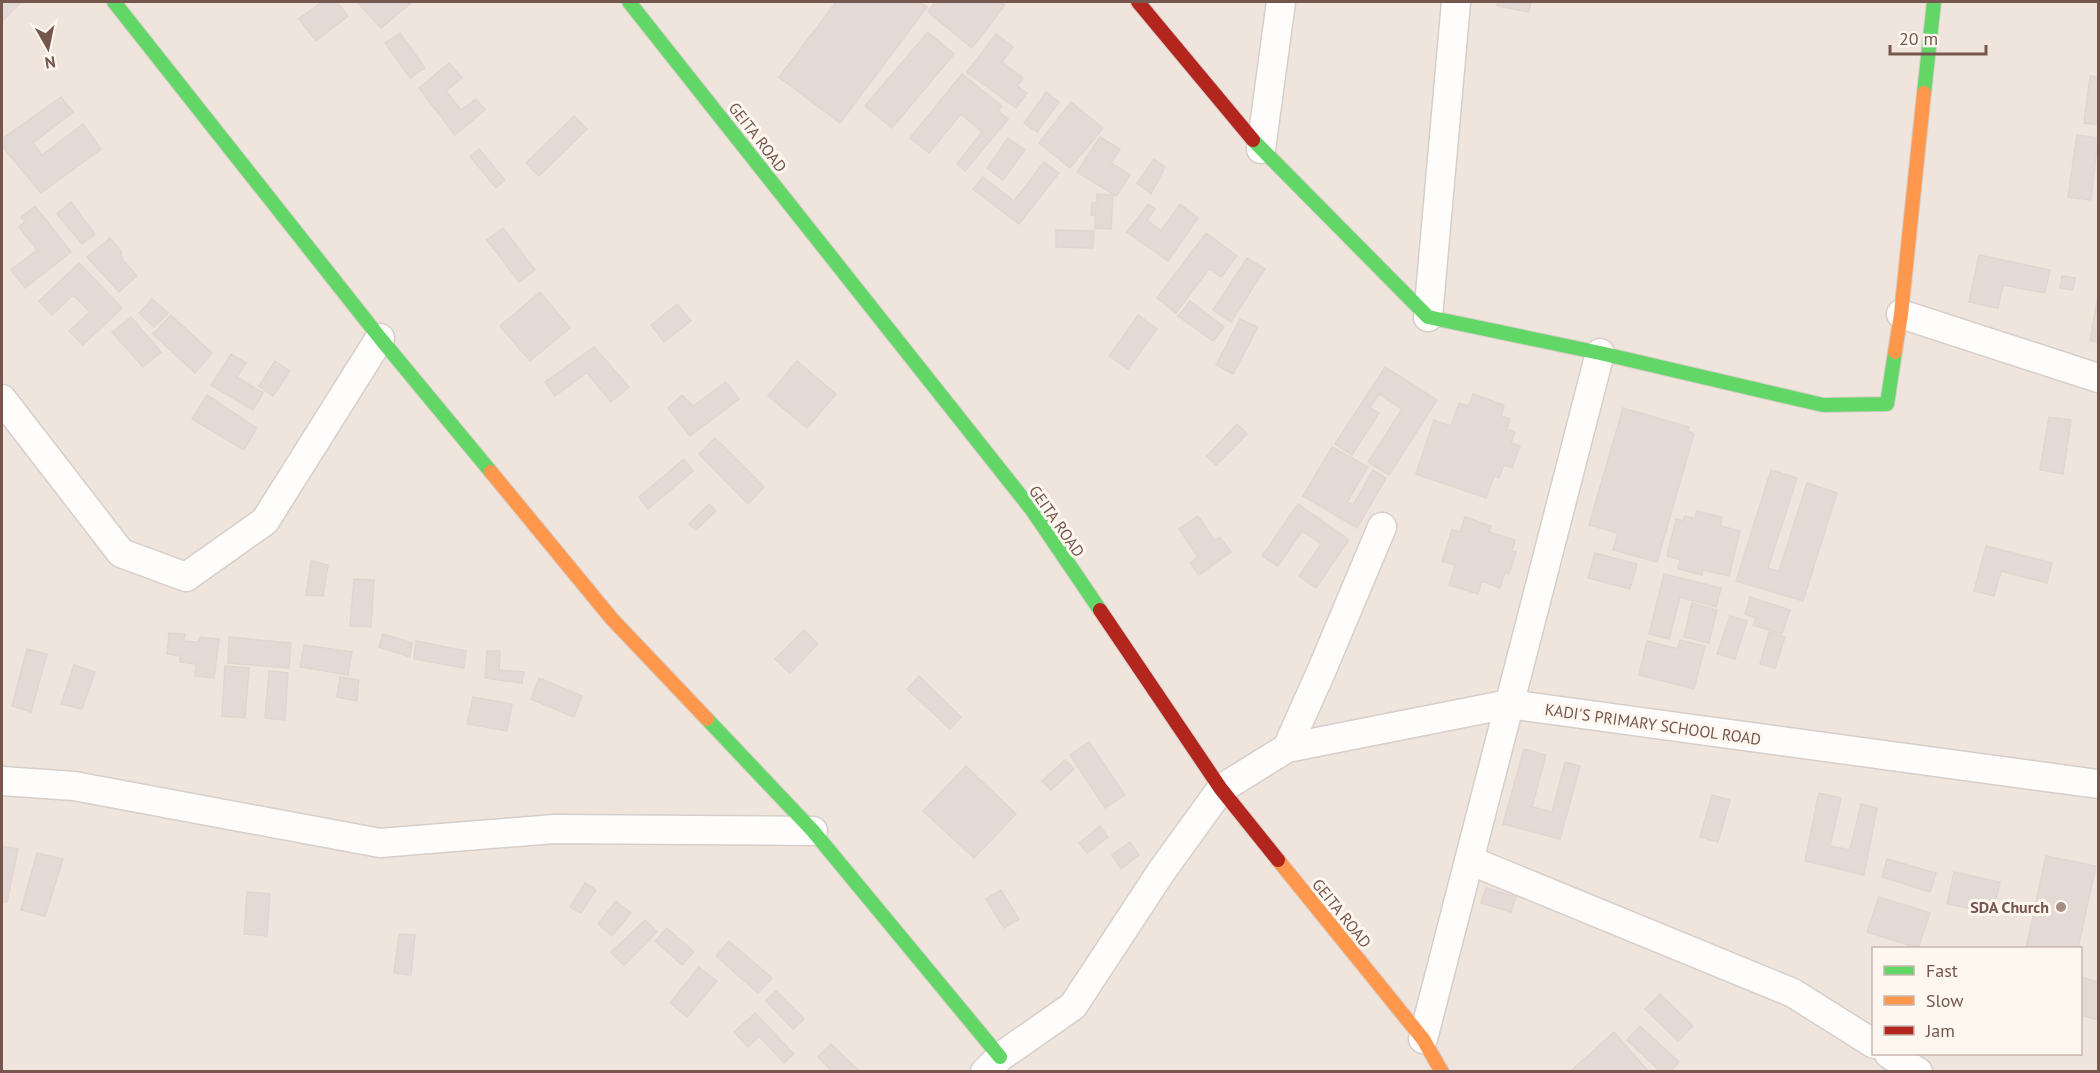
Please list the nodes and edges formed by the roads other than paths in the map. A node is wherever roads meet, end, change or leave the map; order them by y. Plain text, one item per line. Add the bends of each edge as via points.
1 (114, 2) edge
2 (629, 2) edge
3 (1138, 2) edge
4 (1281, 2) edge
5 (1456, 2) edge
6 (1934, 2) edge
7 (1261, 149) junction
8 (1901, 314) junction
9 (1428, 317) junction
10 (380, 338) junction
11 (1600, 353) junction
12 (2098, 378) edge
13 (2, 399) edge
14 (1382, 527) dead end
15 (1509, 704) junction
16 (1287, 748) junction
17 (2, 780) edge
18 (2098, 784) edge
19 (1221, 789) junction
20 (813, 831) junction
21 (1469, 860) junction
22 (1423, 1039) junction
23 (1872, 1043) edge
24 (1892, 1055) edge
25 (992, 1064) edge
26 (1442, 1071) edge
27 (1918, 1071) edge

1 - 10 street
2 - 19 street, GEITA ROAD via 1032,510
3 - 7 street
4 - 7 street
5 - 9 street
6 - 8 street
7 - 9 street
8 - 11 street via 1887,404 1823,405
8 - 12 street
9 - 11 street
10 - 13 street via 265,521 186,577 121,553
10 - 20 street via 612,618
11 - 15 street
14 - 16 street
15 - 16 street, KADI'S PRIMARY SCHOOL ROAD
15 - 18 street, KADI'S PRIMARY SCHOOL ROAD
15 - 21 street
16 - 19 street, KADI'S PRIMARY SCHOOL ROAD
17 - 20 street via 74,786 380,843 554,829
19 - 22 street, GEITA ROAD
19 - 25 street via 1073,1006
20 - 25 street
21 - 22 street
21 - 23 street via 1793,993
22 - 26 street, GEITA ROAD
24 - 27 street

